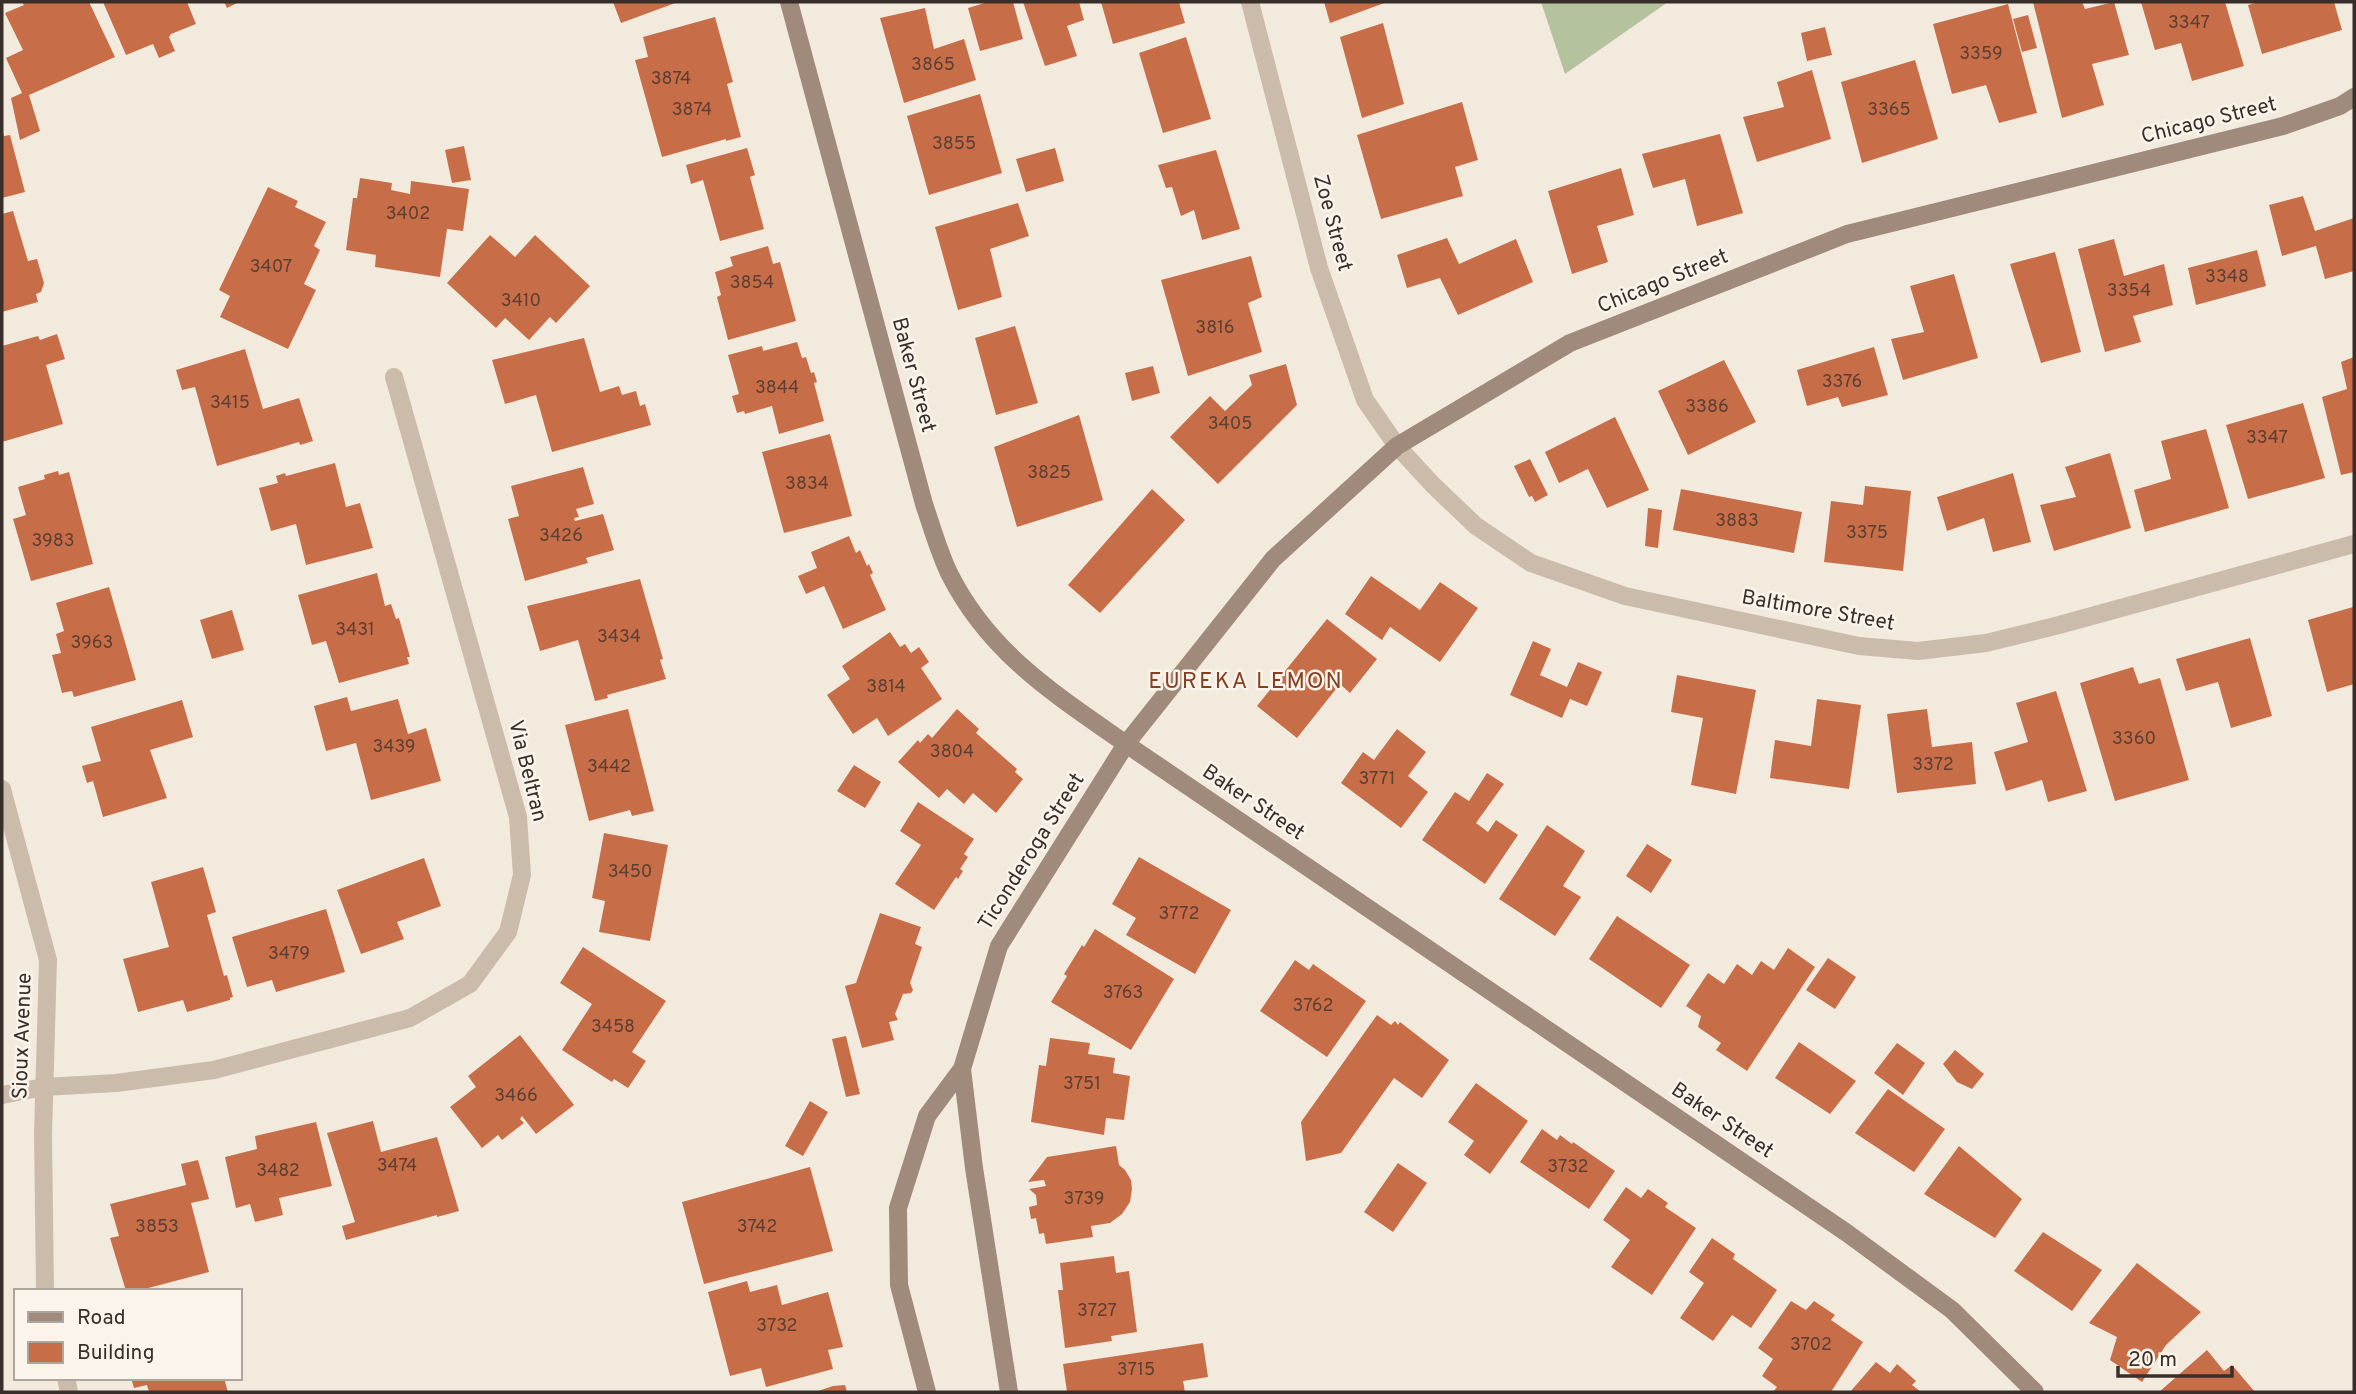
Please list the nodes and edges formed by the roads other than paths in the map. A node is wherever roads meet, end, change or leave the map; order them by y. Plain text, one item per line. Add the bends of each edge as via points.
1 (789, 2) edge
2 (1250, 2) edge
3 (2354, 97) edge
4 (394, 377) dead end
5 (1397, 446) junction
6 (2354, 544) edge
7 (1126, 744) junction
8 (2, 789) edge
9 (962, 1069) junction
10 (44, 1087) junction
11 (2, 1094) edge
12 (45, 1289) edge
13 (927, 1392) edge
14 (1009, 1392) edge
15 (2035, 1392) edge

1 - 7 street, Baker Street via 924,504 949,574 986,632 1035,680
2 - 5 street, Zoe Street via 1319,268 1365,400
3 - 5 street, Chicago Street via 2283,126 1847,234 1570,343
4 - 10 street, Via Beltran via 518,817 522,875 508,932 470,984 410,1018 214,1070
5 - 6 street, Baltimore Street via 1476,526 1531,563 1625,596 1859,646 1918,651 1986,643
5 - 7 street, Chicago Street via 1273,559
7 - 9 street, Ticonderoga Street via 999,946
7 - 15 street, Baker Street via 1847,1233 1952,1310
8 - 10 street, Sioux Avenue via 48,960
9 - 13 street, Ticonderoga Street via 927,1116 898,1208 899,1284
9 - 14 street, Ticonderoga Street
10 - 11 street, Via Beltran
10 - 12 street, Sioux Avenue

